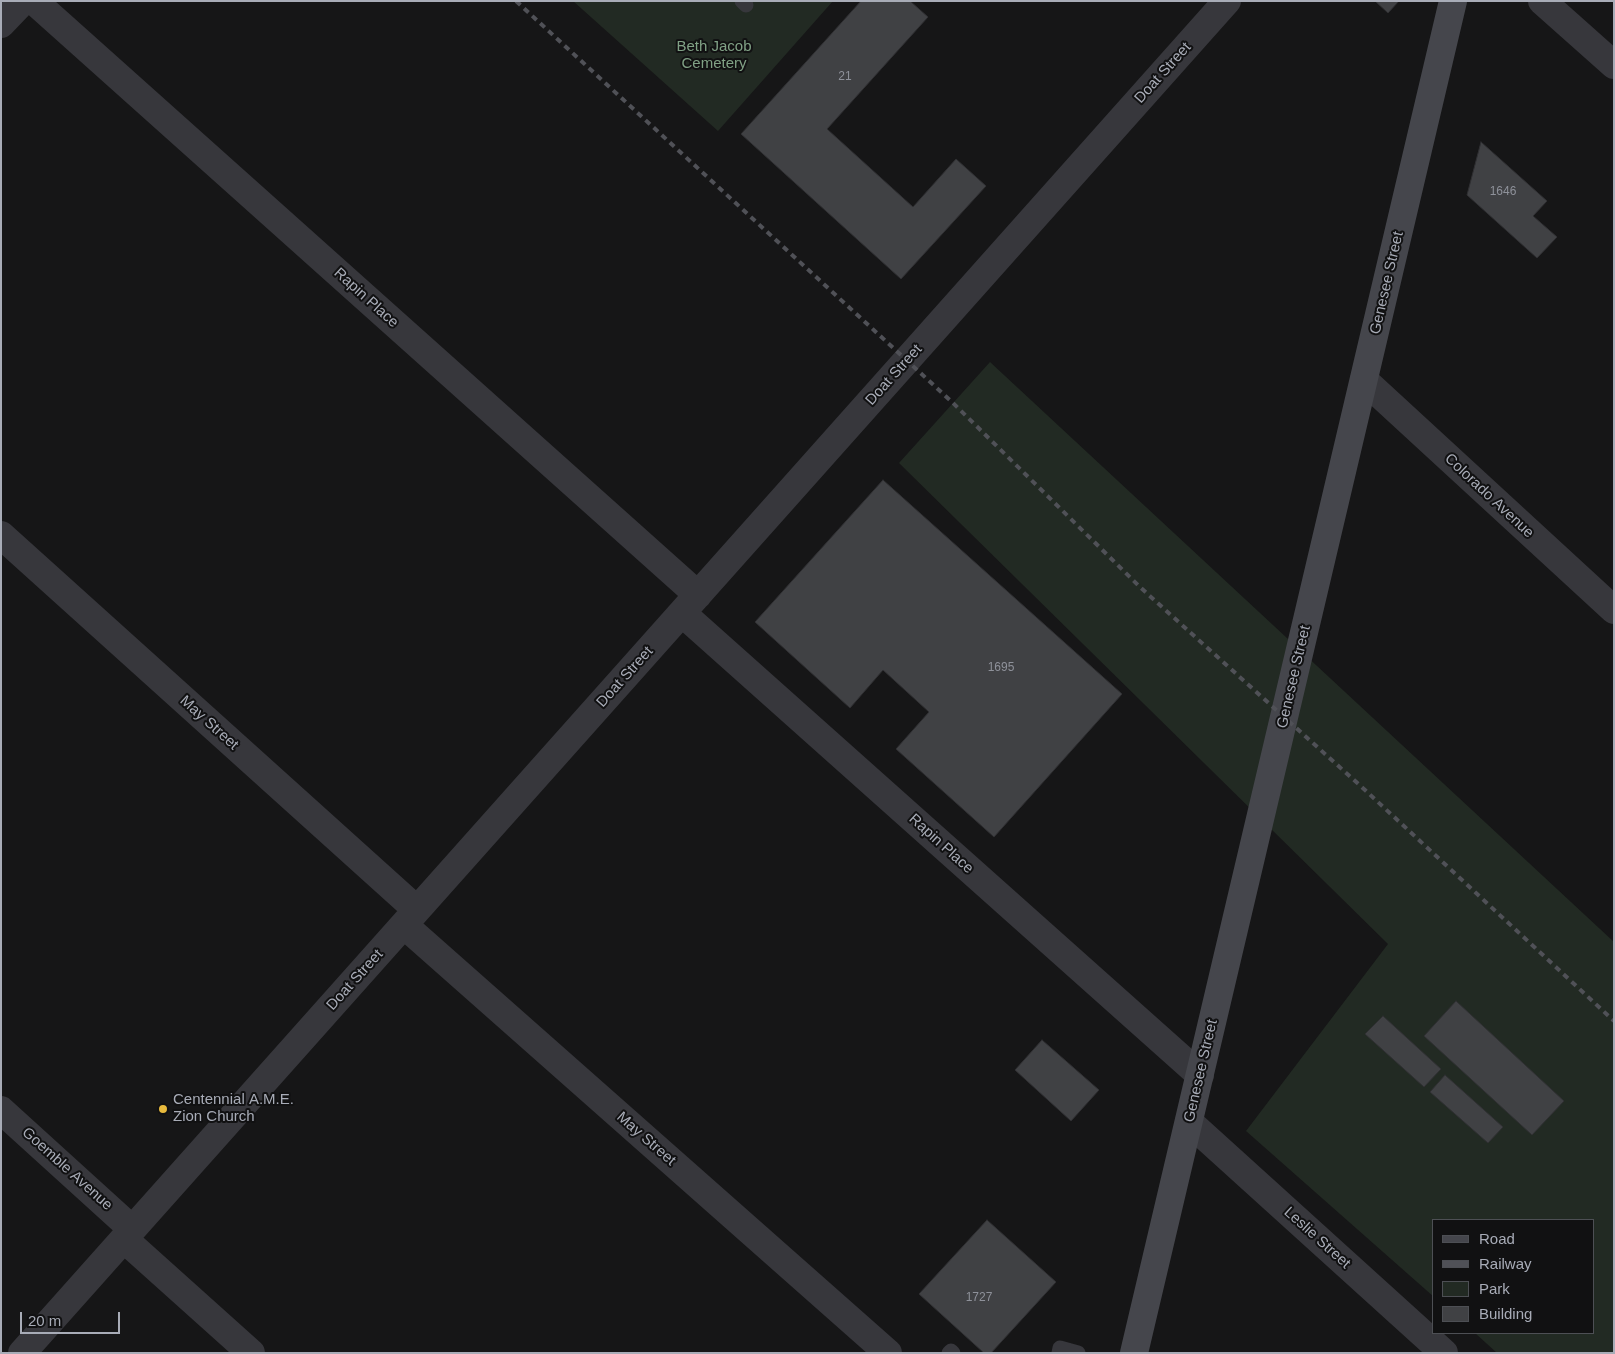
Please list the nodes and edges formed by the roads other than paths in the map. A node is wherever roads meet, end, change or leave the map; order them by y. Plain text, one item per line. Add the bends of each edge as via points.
1 (23, 1) edge
2 (34, 1) edge
3 (1227, 1) edge
4 (1453, 1) edge
5 (1542, 1) edge
6 (1, 24) edge
7 (1614, 65) edge
8 (1364, 380) junction
9 (1, 535) edge
10 (690, 604) junction
11 (1614, 610) edge
12 (410, 918) junction
13 (1200, 1075) junction
14 (1, 1110) edge
15 (1189, 1122) junction
16 (128, 1234) junction
17 (22, 1353) edge
18 (250, 1353) edge
19 (888, 1353) edge
20 (949, 1353) edge
21 (953, 1353) edge
22 (1059, 1353) edge
23 (1078, 1353) edge
24 (1134, 1353) edge
25 (1444, 1353) edge

1 - 6 street
2 - 10 street, Rapin Place
3 - 10 street, Doat Street
4 - 8 main road, Genesee Street
5 - 7 street
8 - 11 street, Colorado Avenue
8 - 13 main road, Genesee Street
9 - 12 street, May Street
10 - 12 street, Doat Street
10 - 13 street, Rapin Place
12 - 16 street, Doat Street
12 - 19 street, May Street
13 - 15 main road, Genesee Street
14 - 16 street, Goemble Avenue
15 - 24 main road, Genesee Street
15 - 25 street, Leslie Street
16 - 17 street, Doat Street
16 - 18 street, Goemble Avenue
20 - 21 lane
22 - 23 lane via 1060,1348

